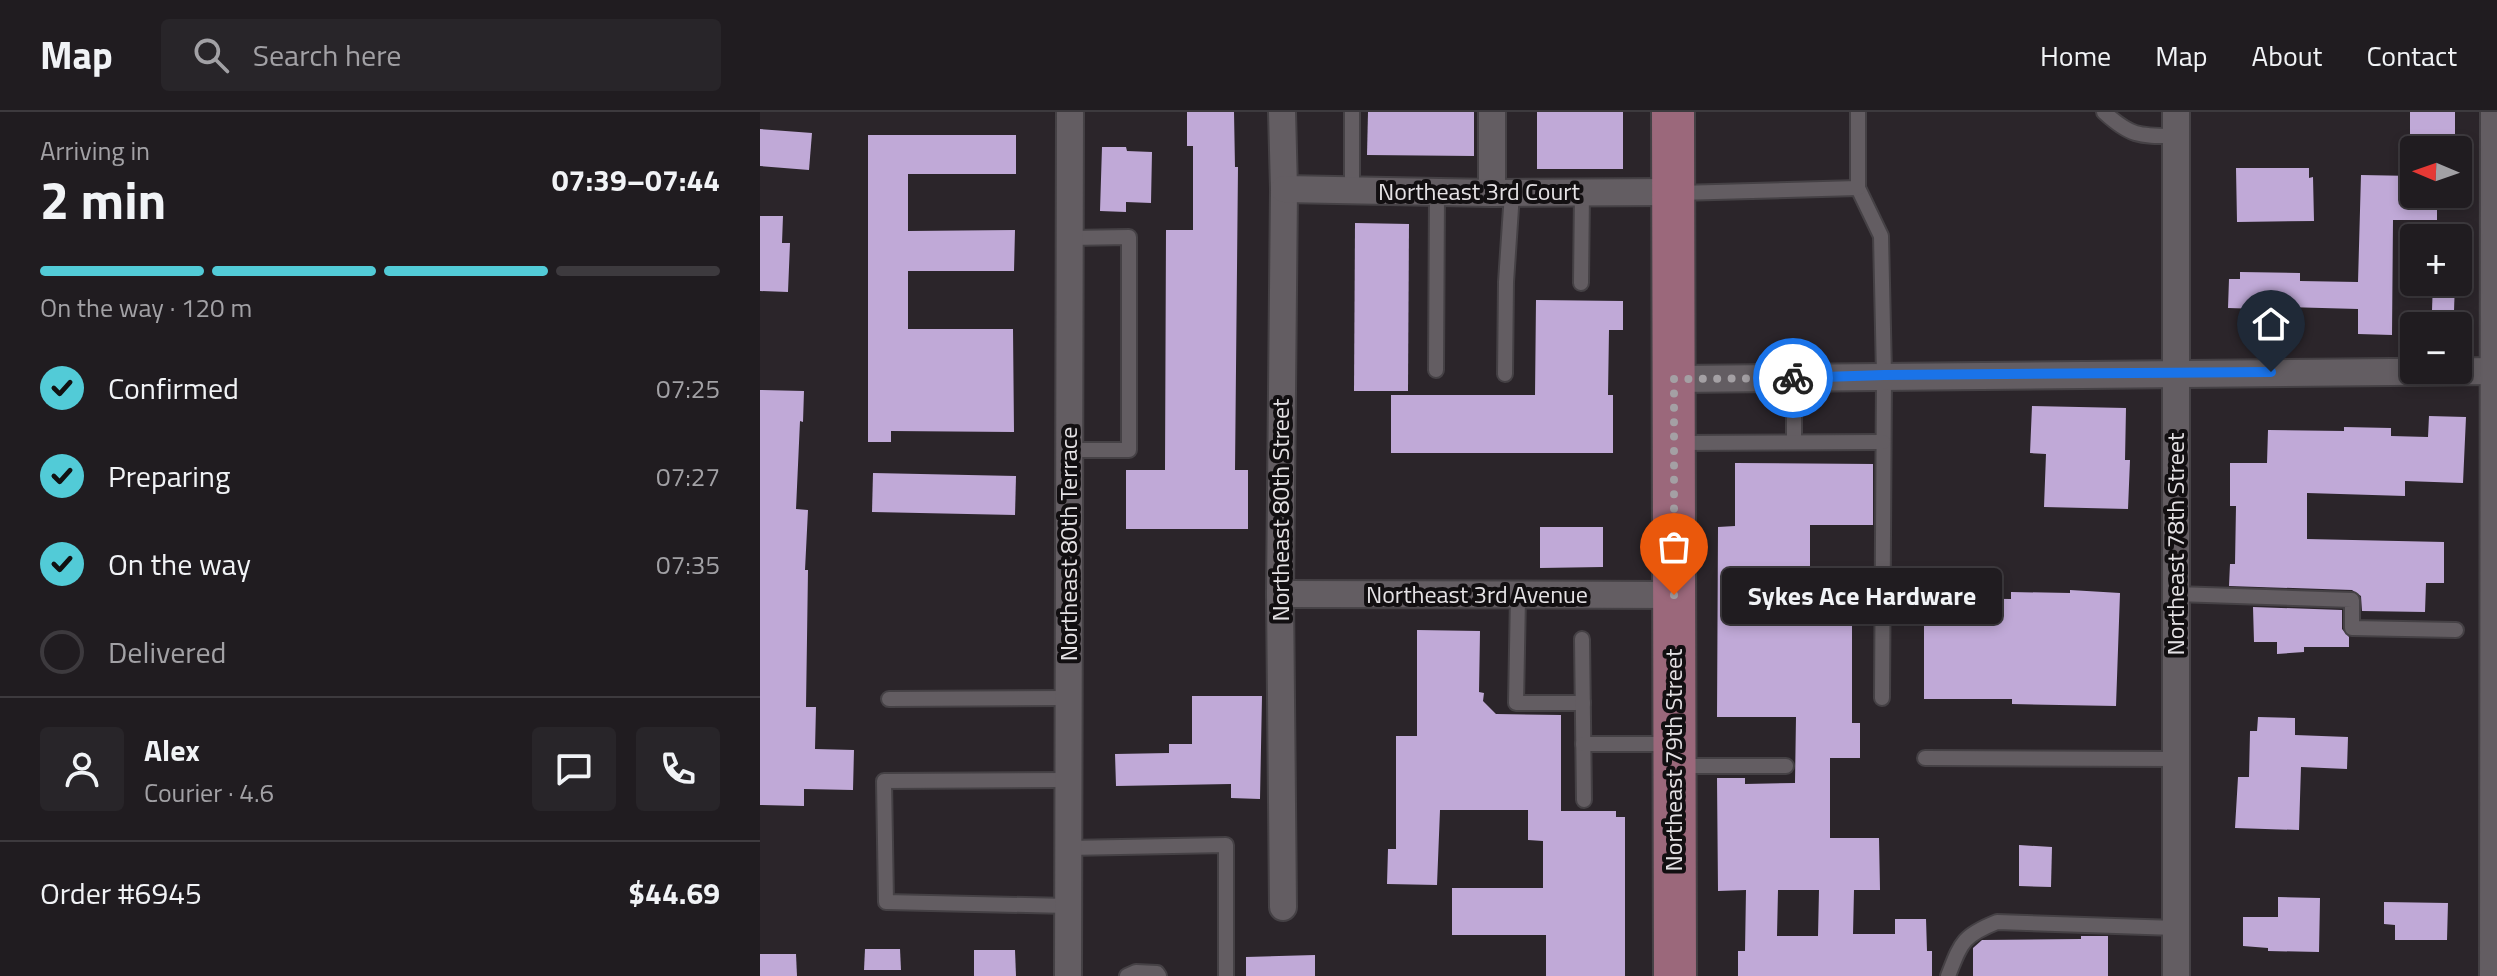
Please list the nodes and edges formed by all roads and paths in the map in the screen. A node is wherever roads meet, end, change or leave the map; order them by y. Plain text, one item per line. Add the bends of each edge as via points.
1 (1070, 112) edge
2 (1282, 112) edge
3 (1352, 112) edge
4 (1492, 112) edge
5 (1673, 112) edge
6 (1858, 112) edge
7 (2104, 112) edge
8 (2494, 112) edge
9 (2176, 124) edge
10 (1858, 188) junction
11 (1284, 189) junction
12 (1352, 191) junction
13 (1673, 192) junction
14 (1437, 193) junction
15 (1502, 193) junction
16 (1582, 193) junction
17 (1070, 238) junction
18 (1581, 283) dead end
19 (1436, 370) dead end
20 (2495, 371) edge
21 (2176, 373) junction
22 (1505, 374) dead end
23 (1884, 375) junction
24 (1794, 378) junction
25 (1674, 379) junction
26 (1794, 442) junction
27 (1883, 442) junction
28 (1674, 443) junction
29 (1069, 450) junction
30 (1280, 594) junction
31 (2176, 594) junction
32 (1674, 595) junction
33 (1518, 596) junction
34 (2456, 630) dead end
35 (1582, 639) dead end
36 (1068, 698) junction
37 (1882, 698) dead end
38 (889, 699) dead end
39 (1583, 703) junction
40 (1583, 744) junction
41 (2495, 744) edge
42 (1674, 755) junction
43 (1925, 758) dead end
44 (2176, 759) junction
45 (1786, 766) dead end
46 (1068, 780) junction
47 (1584, 800) dead end
48 (1068, 848) junction
49 (1068, 906) junction
50 (1283, 907) dead end
51 (2176, 928) junction
52 (1068, 976) edge
53 (1127, 976) edge
54 (1159, 976) edge
55 (1226, 976) edge
56 (1675, 976) edge
57 (1948, 976) edge
58 (2176, 976) edge
59 (2493, 976) edge

1 - 17 street, Northeast 80th Terrace
2 - 11 street, Northeast 80th Street
3 - 12 lane
4 - 15 street
5 - 13 main road, Northeast 79th Street
6 - 10 lane
7 - 9 lane via 2139,136
8 - 20 street
9 - 21 street, Northeast 78th Street
10 - 13 lane
10 - 23 lane via 1881,236
11 - 12 street, Northeast 3rd Court
11 - 30 street, Northeast 80th Street
12 - 14 street, Northeast 3rd Court
13 - 16 street, Northeast 3rd Court
13 - 25 main road, Northeast 79th Street
14 - 15 street, Northeast 3rd Court
14 - 19 lane
15 - 16 street, Northeast 3rd Court
15 - 22 lane
16 - 18 lane
17 - 29 street, Northeast 80th Terrace
17 - 29 lane via 1129,237 1129,450
20 - 21 street
20 - 41 street
21 - 23 street
21 - 31 street, Northeast 78th Street
23 - 24 street
23 - 27 lane
24 - 25 street
24 - 26 lane
25 - 28 main road, Northeast 79th Street
26 - 27 lane
26 - 28 lane
27 - 37 lane
28 - 32 main road, Northeast 79th Street
29 - 36 street, Northeast 80th Terrace
30 - 33 street, Northeast 3rd Avenue
30 - 50 street, Northeast 80th Street
31 - 34 lane via 2352,600 2352,628
31 - 44 street, Northeast 78th Street
32 - 33 street, Northeast 3rd Avenue
32 - 42 main road, Northeast 79th Street
33 - 39 lane via 1516,703
35 - 39 lane
36 - 38 lane
36 - 46 street, Northeast 80th Terrace
39 - 40 lane
40 - 42 lane
40 - 47 lane
41 - 59 street
42 - 45 lane
42 - 56 main road, Northeast 79th Street
43 - 44 lane
44 - 51 street, Northeast 78th Street
46 - 48 street, Northeast 80th Terrace
46 - 49 lane via 884,781 886,902
48 - 49 street, Northeast 80th Terrace
48 - 55 lane via 1226,845
49 - 52 street, Northeast 80th Terrace
51 - 57 lane via 1997,922 1962,943
51 - 58 street, Northeast 78th Street
53 - 54 lane

